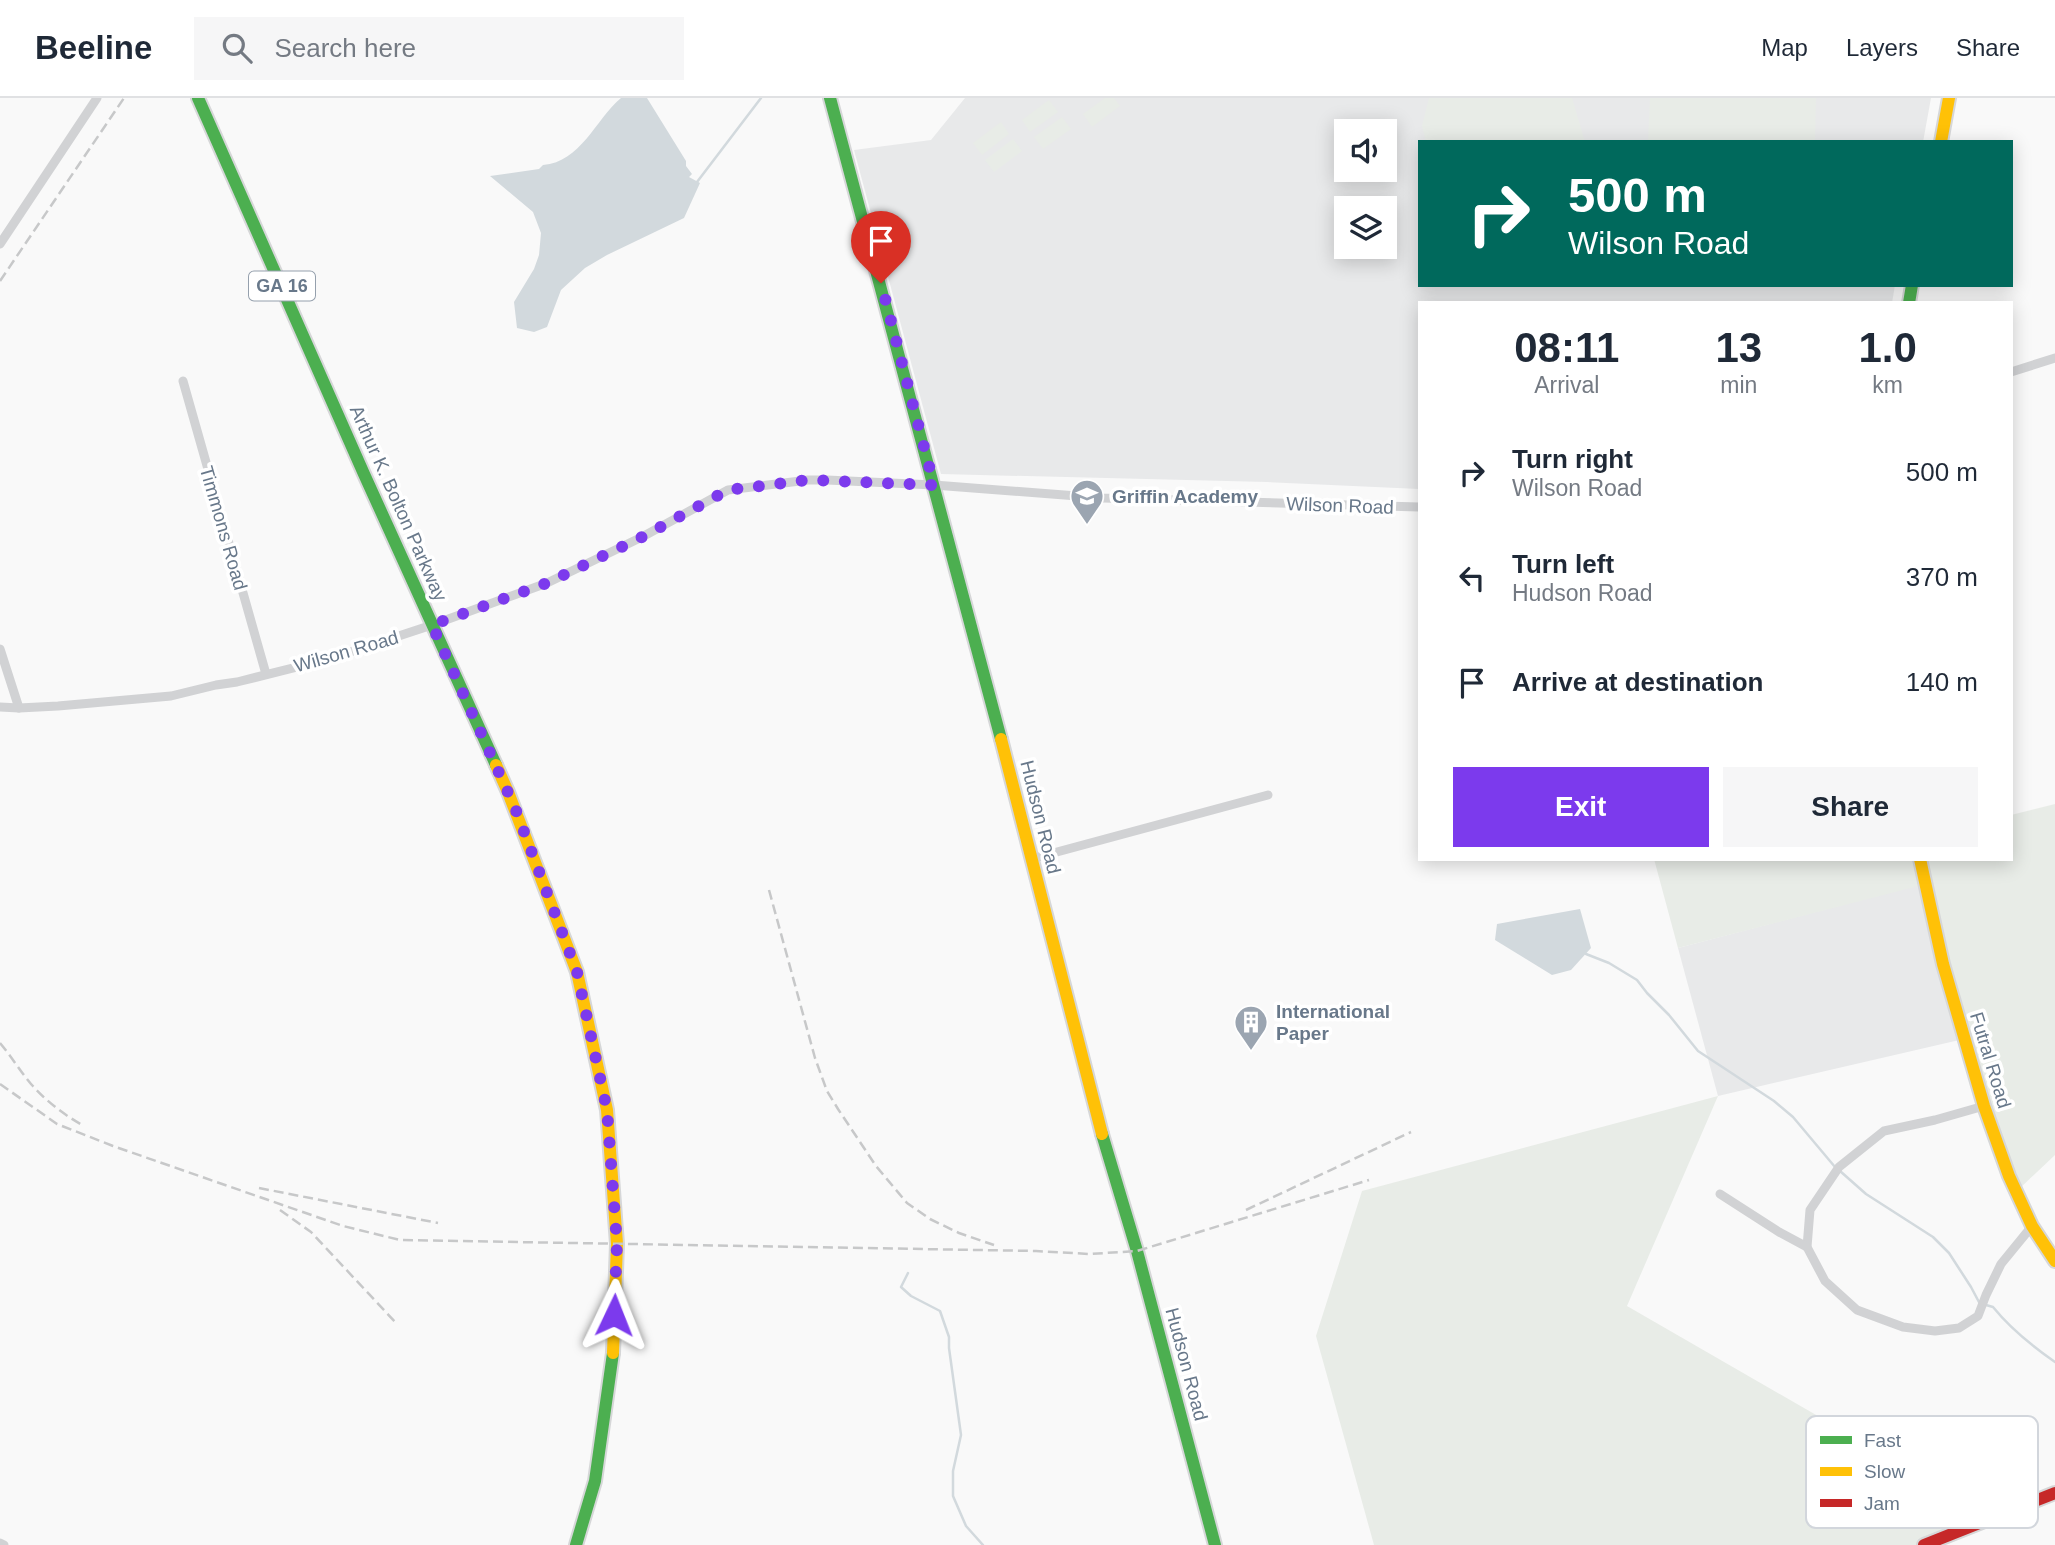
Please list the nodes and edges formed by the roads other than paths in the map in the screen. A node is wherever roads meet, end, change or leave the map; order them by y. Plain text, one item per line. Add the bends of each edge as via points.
1 (97, 98) edge
2 (198, 98) edge
3 (830, 98) edge
4 (1950, 98) edge
5 (1941, 140) edge
6 (0, 244) edge
7 (2055, 358) edge
8 (2013, 371) edge
9 (183, 381) dead end
10 (934, 485) junction
11 (1418, 507) edge
12 (432, 625) junction
13 (0, 649) edge
14 (266, 674) junction
15 (0, 707) edge
16 (19, 708) junction
17 (1268, 795) dead end
18 (1031, 859) junction
19 (1920, 861) edge
20 (1984, 1106) junction
21 (1720, 1194) dead end
22 (2032, 1226) junction
23 (1807, 1248) junction
24 (2055, 1261) edge
25 (2055, 1493) edge
26 (2038, 1500) edge
27 (1967, 1528) edge
28 (576, 1545) edge
29 (1215, 1545) edge
30 (1924, 1545) edge

1 - 6 street
2 - 12 street, Arthur K. Bolton Parkway / GA 16
3 - 10 street, Hudson Road
4 - 5 street
7 - 8 street
9 - 14 street, Timmons Road
10 - 11 street, Wilson Road via 1103,498
10 - 12 street, Wilson Road via 808,480 728,490 547,583
10 - 18 street, Hudson Road
12 - 14 street, Wilson Road
12 - 28 street, Arthur K. Bolton Parkway / GA 16 via 515,808 577,972 607,1110 617,1244 613,1363 595,1481
13 - 16 street
14 - 16 street, Wilson Road via 172,696
15 - 16 street, Wilson Road
17 - 18 street
18 - 29 street, Hudson Road
19 - 20 street, Futral Road via 1943,964
20 - 22 street, Futral Road
20 - 23 street via 1884,1131 1839,1167 1810,1210
21 - 23 street
22 - 23 street via 2001,1264 1978,1316 1959,1328 1935,1331 1903,1327 1857,1310 1825,1281
22 - 24 street, Futral Road
25 - 26 street
27 - 30 street

